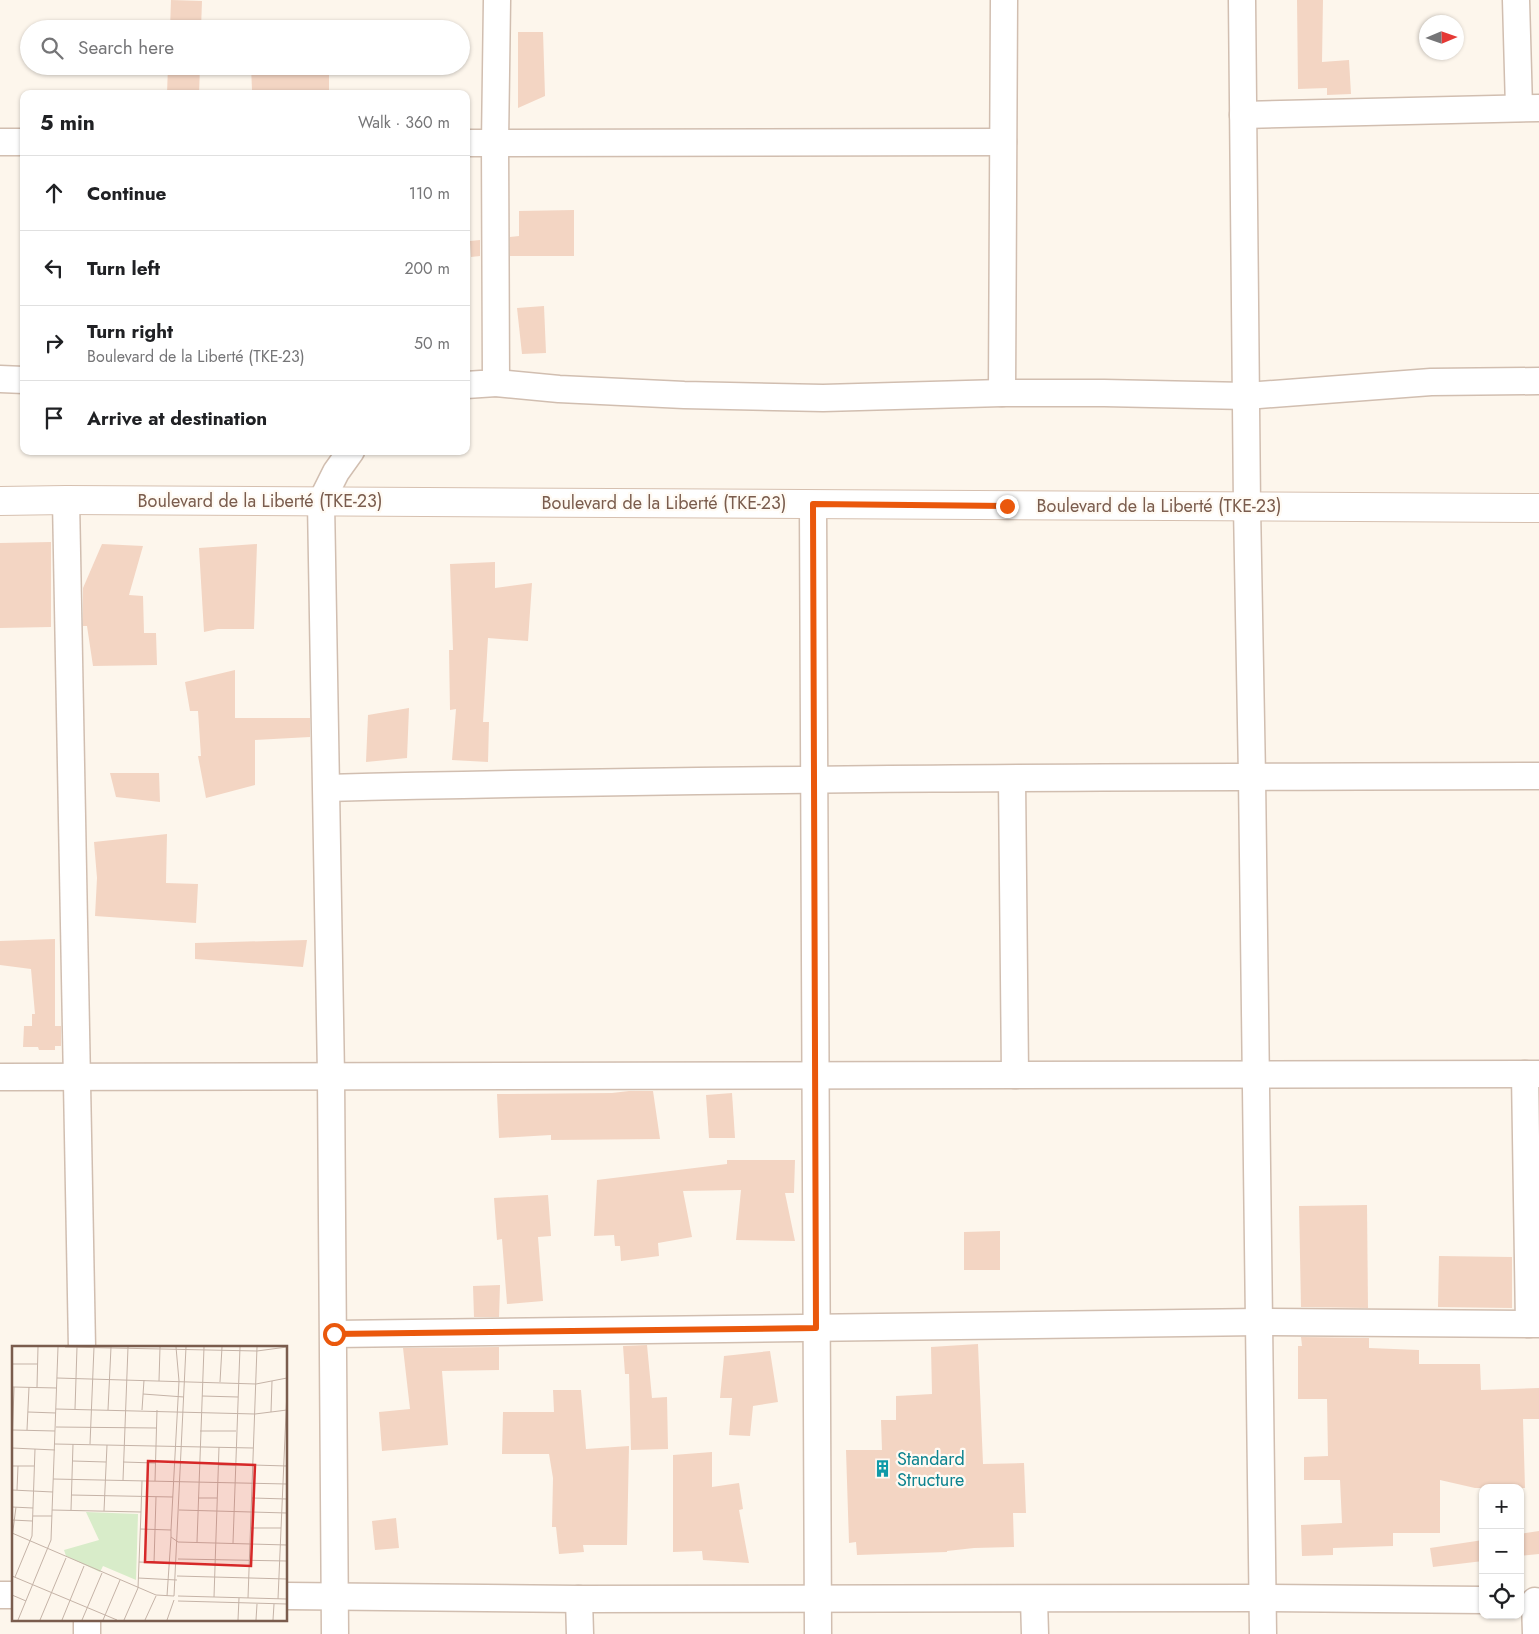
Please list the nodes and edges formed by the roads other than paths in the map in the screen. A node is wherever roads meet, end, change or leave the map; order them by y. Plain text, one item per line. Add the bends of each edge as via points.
1 (497, 0) edge
2 (1004, 0) edge
3 (1242, 0) edge
4 (1516, 0) edge
5 (1529, 108) edge
6 (1244, 115) junction
7 (0, 142) edge
8 (20, 142) edge
9 (1003, 142) junction
10 (470, 143) edge
11 (495, 143) junction
12 (0, 379) edge
13 (20, 380) edge
14 (1539, 381) edge
15 (496, 382) junction
16 (470, 385) edge
17 (1002, 394) junction
18 (1246, 396) junction
19 (348, 455) edge
20 (66, 500) junction
21 (0, 501) edge
22 (321, 502) junction
23 (813, 504) junction
24 (1247, 506) junction
25 (1539, 508) edge
26 (1539, 776) edge
27 (1252, 777) junction
28 (1012, 779) junction
29 (814, 781) junction
30 (327, 788) junction
31 (815, 1074) junction
32 (1014, 1074) junction
33 (1532, 1074) edge
34 (1255, 1075) junction
35 (331, 1076) junction
36 (0, 1077) edge
37 (77, 1077) junction
38 (1259, 1322) junction
39 (1534, 1324) edge
40 (816, 1328) junction
41 (334, 1334) junction
42 (82, 1346) edge
43 (288, 1596) edge
44 (334, 1596) junction
45 (817, 1598) junction
46 (1263, 1598) junction
47 (579, 1599) junction
48 (1034, 1599) junction
49 (1479, 1600) edge
50 (1532, 1601) edge
51 (335, 1634) edge
52 (580, 1634) edge
53 (818, 1634) edge
54 (1035, 1634) edge
55 (1264, 1634) edge
56 (1536, 1634) edge

1 - 11 street
2 - 9 street
3 - 6 street
4 - 5 street
5 - 6 street
6 - 18 street
7 - 8 street
9 - 11 street
9 - 17 street
10 - 11 street
11 - 15 street
12 - 13 street
14 - 18 street via 1432,382
15 - 16 street
15 - 17 street via 559,389 684,395 833,398
17 - 18 street
18 - 24 street
19 - 22 street
20 - 21 street, Boulevard de la Liberté (TKE-23)
20 - 22 street, Boulevard de la Liberté (TKE-23)
20 - 37 street
22 - 23 street, Boulevard de la Liberté (TKE-23)
22 - 30 street
23 - 24 street, Boulevard de la Liberté (TKE-23)
23 - 29 street
24 - 25 street, Boulevard de la Liberté (TKE-23)
24 - 27 street
26 - 27 street
27 - 28 street
27 - 34 street
28 - 29 street
28 - 32 street
29 - 30 street
29 - 31 street
30 - 35 street
31 - 32 street
31 - 35 street
31 - 40 street
32 - 34 street
33 - 34 street
33 - 39 street
34 - 38 street
35 - 37 street
35 - 41 street
36 - 37 street
37 - 42 street
38 - 39 street
38 - 40 street
38 - 46 street
40 - 41 street
40 - 45 street
41 - 44 street
43 - 44 street
44 - 47 street
44 - 51 street
45 - 47 street
45 - 48 street
45 - 53 street
46 - 48 street
46 - 49 street
46 - 55 street
47 - 52 street
48 - 54 street
50 - 56 street

